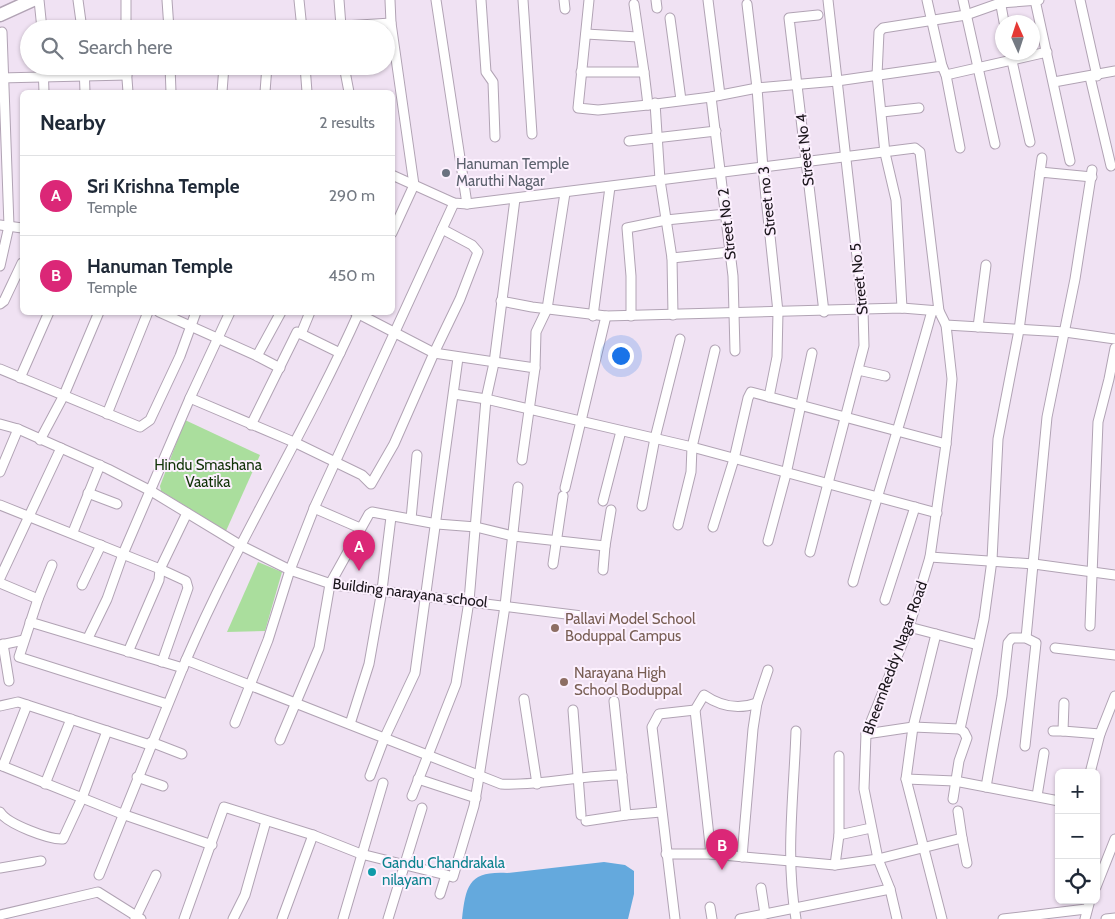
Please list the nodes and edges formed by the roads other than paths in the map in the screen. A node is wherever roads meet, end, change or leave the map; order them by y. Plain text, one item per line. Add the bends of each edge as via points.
1 (33, 0) edge
2 (39, 0) edge
3 (78, 0) edge
4 (126, 0) edge
5 (167, 0) edge
6 (299, 0) edge
7 (339, 0) edge
8 (390, 0) edge
9 (436, 0) edge
10 (481, 0) edge
11 (523, 0) edge
12 (589, 0) edge
13 (708, 0) edge
14 (828, 0) edge
15 (927, 0) edge
16 (963, 0) edge
17 (1036, 0) edge
18 (1080, 0) edge
19 (1000, 2) edge
20 (634, 4) dead end
21 (747, 4) dead end
22 (0, 15) edge
23 (818, 15) dead end
24 (966, 15) junction
25 (1003, 15) edge
26 (670, 18) dead end
27 (41, 20) edge
28 (81, 20) edge
29 (126, 20) edge
30 (168, 20) edge
31 (301, 20) edge
32 (341, 20) edge
33 (392, 20) edge
34 (931, 20) junction
35 (2, 32) dead end
36 (586, 34) junction
37 (638, 37) junction
38 (395, 45) edge
39 (1047, 52) junction
40 (1040, 53) edge
41 (1003, 60) edge
42 (1012, 60) edge
43 (942, 66) junction
44 (978, 69) junction
45 (1115, 71) edge
46 (581, 72) junction
47 (644, 72) junction
48 (20, 75) edge
49 (44, 75) edge
50 (71, 75) edge
51 (98, 75) edge
52 (127, 75) edge
53 (170, 75) edge
54 (223, 75) edge
55 (266, 75) edge
56 (306, 75) edge
57 (346, 75) edge
58 (877, 75) junction
59 (946, 75) junction
60 (1094, 76) junction
61 (84, 77) junction
62 (2, 78) edge
63 (837, 81) junction
64 (1054, 82) junction
65 (798, 84) junction
66 (757, 88) junction
67 (44, 90) edge
68 (85, 90) edge
69 (128, 90) edge
70 (171, 90) edge
71 (222, 90) edge
72 (265, 90) edge
73 (307, 90) edge
74 (349, 90) edge
75 (716, 96) junction
76 (681, 100) junction
77 (651, 104) junction
78 (919, 108) dead end
79 (882, 112) junction
80 (3, 131) edge
81 (716, 131) junction
82 (532, 134) dead end
83 (495, 137) dead end
84 (657, 139) junction
85 (629, 141) dead end
86 (1030, 142) dead end
87 (995, 144) dead end
88 (960, 148) dead end
89 (885, 153) junction
90 (846, 158) junction
91 (1042, 158) dead end
92 (1070, 161) dead end
93 (806, 162) junction
94 (1111, 166) dead end
95 (763, 169) junction
96 (1040, 172) junction
97 (722, 173) junction
98 (395, 176) edge
99 (660, 180) junction
100 (414, 185) junction
101 (610, 187) junction
102 (565, 193) junction
103 (515, 199) junction
104 (454, 203) junction
105 (467, 204) junction
106 (726, 214) junction
107 (666, 220) junction
108 (4, 226) edge
109 (395, 226) edge
110 (20, 228) edge
111 (442, 229) junction
112 (2, 248) edge
113 (730, 252) junction
114 (672, 258) junction
115 (986, 265) dead end
116 (0, 266) edge
117 (20, 267) edge
118 (501, 301) junction
119 (0, 304) edge
120 (902, 308) junction
121 (547, 309) junction
122 (863, 310) junction
123 (935, 311) junction
124 (778, 312) junction
125 (824, 312) junction
126 (735, 313) junction
127 (48, 315) edge
128 (98, 315) edge
129 (147, 315) edge
130 (165, 315) edge
131 (195, 315) edge
132 (229, 315) edge
133 (279, 315) edge
134 (309, 315) edge
135 (357, 315) edge
136 (362, 315) edge
137 (673, 315) junction
138 (593, 316) junction
139 (606, 316) junction
140 (631, 316) junction
141 (946, 325) junction
142 (191, 327) junction
143 (978, 327) junction
144 (1019, 330) junction
145 (395, 332) junction
146 (1065, 332) junction
147 (301, 334) junction
148 (218, 339) junction
149 (680, 339) dead end
150 (1115, 339) edge
151 (1115, 348) edge
152 (715, 350) dead end
153 (735, 351) dead end
154 (340, 352) junction
155 (434, 353) junction
156 (812, 353) dead end
157 (257, 356) junction
158 (458, 358) junction
159 (494, 363) junction
160 (280, 368) junction
161 (535, 368) junction
162 (0, 369) edge
163 (858, 370) junction
164 (885, 376) dead end
165 (20, 378) junction
166 (454, 394) junction
167 (64, 395) junction
168 (769, 397) junction
169 (190, 398) junction
170 (486, 399) junction
171 (799, 405) junction
172 (530, 409) junction
173 (107, 414) junction
174 (846, 418) junction
175 (581, 420) junction
176 (0, 424) edge
177 (252, 425) junction
178 (18, 430) junction
179 (898, 430) junction
180 (621, 431) junction
181 (655, 438) junction
182 (40, 440) junction
183 (296, 443) junction
184 (946, 444) junction
185 (692, 447) junction
186 (62, 448) junction
187 (417, 455) dead end
188 (734, 459) junction
189 (522, 460) dead end
190 (334, 462) junction
191 (100, 465) junction
192 (0, 472) edge
193 (786, 474) junction
194 (829, 485) junction
195 (518, 487) dead end
196 (151, 491) junction
197 (88, 493) junction
198 (876, 497) junction
199 (603, 501) dead end
200 (0, 504) edge
201 (117, 504) dead end
202 (642, 506) dead end
203 (915, 507) junction
204 (314, 508) junction
205 (610, 510) dead end
206 (187, 513) junction
207 (937, 513) junction
208 (391, 517) junction
209 (30, 518) junction
210 (411, 519) junction
211 (437, 524) junction
212 (678, 525) dead end
213 (476, 527) junction
214 (713, 527) dead end
215 (360, 528) junction
216 (73, 532) junction
217 (513, 536) junction
218 (557, 541) junction
219 (768, 541) dead end
220 (100, 545) junction
221 (240, 545) junction
222 (605, 546) junction
223 (810, 552) dead end
224 (123, 554) junction
225 (930, 557) junction
226 (992, 560) junction
227 (553, 564) dead end
228 (1034, 564) junction
229 (52, 565) dead end
230 (160, 568) junction
231 (290, 570) junction
232 (603, 570) dead end
233 (1091, 573) junction
234 (1115, 575) edge
235 (0, 578) edge
236 (853, 582) dead end
237 (0, 583) edge
238 (330, 584) junction
239 (82, 585) dead end
240 (382, 590) junction
241 (426, 596) junction
242 (38, 599) junction
243 (885, 600) dead end
244 (469, 601) junction
245 (505, 606) junction
246 (582, 616) dead end
247 (30, 622) junction
248 (1090, 626) dead end
249 (909, 627) junction
250 (936, 634) junction
251 (88, 638) junction
252 (1026, 638) junction
253 (24, 640) junction
254 (2, 645) edge
255 (978, 645) junction
256 (1056, 648) dead end
257 (128, 652) junction
258 (1115, 655) edge
259 (162, 662) junction
260 (184, 664) junction
261 (768, 670) dead end
262 (9, 681) dead end
263 (251, 685) junction
264 (1115, 696) edge
265 (524, 699) dead end
266 (614, 701) dead end
267 (296, 703) junction
268 (757, 703) junction
269 (1064, 703) dead end
270 (167, 704) junction
271 (27, 705) junction
272 (0, 706) edge
273 (573, 710) dead end
274 (695, 710) junction
275 (71, 719) junction
276 (236, 723) dead end
277 (350, 724) junction
278 (913, 727) junction
279 (960, 730) junction
280 (108, 731) junction
281 (796, 731) dead end
282 (1052, 731) dead end
283 (1062, 731) junction
284 (866, 734) junction
285 (1100, 734) junction
286 (384, 738) junction
287 (280, 740) dead end
288 (150, 744) junction
289 (1025, 746) dead end
290 (182, 754) dead end
291 (427, 754) junction
292 (1044, 754) dead end
293 (839, 756) dead end
294 (2, 766) edge
295 (1091, 769) edge
296 (622, 775) junction
297 (370, 776) dead end
298 (137, 777) junction
299 (479, 777) junction
300 (580, 778) junction
301 (418, 779) junction
302 (906, 780) junction
303 (955, 781) junction
304 (383, 783) dead end
305 (45, 784) junction
306 (537, 784) junction
307 (162, 786) dead end
308 (986, 787) junction
309 (412, 796) dead end
310 (1038, 796) junction
311 (82, 798) junction
312 (476, 798) junction
313 (953, 799) dead end
314 (1055, 800) edge
315 (422, 808) dead end
316 (0, 812) edge
317 (661, 812) junction
318 (958, 812) dead end
319 (122, 814) junction
320 (626, 815) junction
321 (266, 821) junction
322 (871, 828) junction
323 (313, 834) junction
324 (839, 835) junction
325 (962, 838) junction
326 (1115, 839) edge
327 (212, 844) junction
328 (922, 848) junction
329 (361, 854) junction
330 (666, 854) junction
331 (711, 854) junction
332 (742, 857) junction
333 (878, 859) junction
334 (41, 861) dead end
335 (789, 861) junction
336 (967, 863) dead end
337 (405, 864) junction
338 (835, 864) junction
339 (0, 868) edge
340 (1100, 870) edge
341 (99, 875) dead end
342 (156, 875) dead end
343 (446, 876) junction
344 (761, 888) dead end
345 (890, 889) junction
346 (440, 894) dead end
347 (1088, 904) edge
348 (710, 907) dead end
349 (794, 908) junction
350 (1086, 909) junction
351 (766, 914) junction
352 (0, 915) edge
353 (138, 918) edge
354 (1115, 918) edge
355 (184, 919) edge
356 (233, 919) edge
357 (282, 919) edge
358 (343, 919) edge
359 (388, 919) edge
360 (675, 919) edge
361 (712, 919) edge
362 (740, 919) edge
363 (796, 919) edge
364 (897, 919) edge
365 (942, 919) edge
366 (1003, 919) edge
367 (1085, 919) edge
368 (1106, 919) edge

1 - 22 street
2 - 27 street
3 - 28 street
4 - 29 street
5 - 30 street
6 - 31 street
7 - 32 street
8 - 33 street
9 - 105 street
10 - 83 street via 486,72 493,82
11 - 82 street
12 - 36 street
13 - 75 street
14 - 63 street, Street No 5
15 - 34 street
16 - 24 street
17 - 19 street
17 - 39 street
18 - 60 street
19 - 24 street
19 - 25 street
20 - 37 street
21 - 66 street, Street no 3
23 - 65 street, Street No 4 via 789,18
24 - 34 street
24 - 44 street
26 - 76 street
34 - 43 street
34 - 58 street via 883,28 879,32
35 - 62 street
36 - 37 street
36 - 46 street
37 - 47 street
38 - 100 street
39 - 40 street
39 - 64 street
41 - 44 street
42 - 86 street
43 - 58 street
43 - 59 street
44 - 59 street
44 - 87 street
45 - 60 street
46 - 47 street
46 - 77 street via 578,108 598,110
47 - 77 street
48 - 62 street
49 - 67 street
50 - 61 street
51 - 61 street
52 - 69 street
53 - 70 street
54 - 71 street
55 - 72 street
56 - 73 street
57 - 74 street
58 - 63 street
58 - 79 street
59 - 88 street
60 - 64 street
60 - 94 street
61 - 68 street
62 - 80 street
63 - 65 street
63 - 90 street, Street No 5
64 - 92 street
65 - 66 street
65 - 93 street, Street No 4
66 - 75 street
66 - 95 street, Street no 3
75 - 76 street
75 - 81 street, Street No 2
76 - 77 street
77 - 84 street
78 - 79 street
79 - 89 street
80 - 108 street
81 - 84 street
81 - 97 street, Street No 2
84 - 85 street
84 - 99 street
89 - 90 street
89 - 120 street via 896,200
89 - 123 street via 915,148 920,152
90 - 93 street
90 - 122 street, Street No 5
91 - 96 street
93 - 95 street
93 - 125 street, Street No 4
95 - 97 street
95 - 124 street, Street no 3
96 - 144 street
96 - 146 street via 1092,173
97 - 99 street
97 - 106 street, Street No 2
98 - 100 street
99 - 101 street
99 - 107 street
100 - 104 street
100 - 109 street
101 - 102 street
101 - 138 street
102 - 103 street
102 - 121 street
103 - 105 street
103 - 118 street
104 - 105 street
104 - 111 street
106 - 107 street
106 - 113 street, Street No 2
107 - 114 street
107 - 140 street via 630,226 625,231 631,276
108 - 110 street
108 - 112 street
111 - 145 street
111 - 155 street via 472,245 478,252
112 - 116 street
113 - 114 street
113 - 126 street, Street No 2
114 - 137 street
115 - 143 street
117 - 119 street
118 - 121 street
118 - 159 street
120 - 122 street
120 - 123 street
121 - 138 street
121 - 161 street via 536,332
122 - 125 street
122 - 163 street, Street No 5 via 864,346
123 - 141 street, BheemReddy Nagar Road
123 - 179 street
124 - 125 street
124 - 126 street
124 - 168 street, Street no 3 via 778,357
126 - 137 street
126 - 153 street, Street No 2
127 - 165 street
128 - 167 street
129 - 173 street
130 - 142 street
131 - 142 street
132 - 148 street
133 - 157 street
134 - 147 street
135 - 154 street
136 - 145 street
137 - 140 street
138 - 139 street
139 - 140 street
139 - 175 street
141 - 143 street
141 - 184 street, BheemReddy Nagar Road via 952,378
142 - 148 street
142 - 173 street via 146,424 140,427
143 - 144 street
144 - 146 street
144 - 226 street via 998,439
145 - 155 street
145 - 190 street
146 - 150 street
146 - 228 street via 1046,417
147 - 154 street
147 - 160 street via 297,332
148 - 157 street
148 - 169 street
149 - 181 street
151 - 233 street via 1098,422
152 - 185 street
154 - 183 street
155 - 158 street
155 - 190 street via 394,444 371,484 362,475
156 - 171 street
157 - 160 street
158 - 159 street
158 - 166 street
159 - 161 street
159 - 170 street
160 - 177 street
161 - 172 street
162 - 165 street
163 - 164 street
163 - 174 street, Street No 5
165 - 167 street
166 - 170 street
166 - 211 street
167 - 173 street
167 - 182 street
168 - 171 street
168 - 188 street via 752,392 748,398
169 - 177 street
169 - 196 street
170 - 172 street
170 - 213 street
171 - 174 street
171 - 193 street
172 - 175 street
172 - 189 street
174 - 179 street
174 - 194 street, Street No 5
175 - 180 street
175 - 218 street via 564,492
176 - 178 street, Building narayana school
177 - 183 street
178 - 182 street, Building narayana school
178 - 192 street
179 - 184 street
179 - 198 street
180 - 181 street
180 - 199 street
181 - 185 street
181 - 202 street
182 - 186 street, Building narayana school
183 - 190 street
183 - 221 street
184 - 207 street, BheemReddy Nagar Road
185 - 188 street
185 - 212 street via 691,472
186 - 191 street, Building narayana school
186 - 209 street
187 - 210 street
188 - 193 street
188 - 214 street
190 - 204 street
191 - 196 street, Building narayana school
191 - 197 street
193 - 194 street
193 - 219 street
194 - 198 street
194 - 223 street, Street No 5
195 - 217 street
196 - 206 street, Building narayana school
196 - 224 street
197 - 201 street
197 - 216 street
198 - 203 street
198 - 236 street
200 - 209 street
203 - 207 street
203 - 243 street
204 - 215 street
204 - 231 street
205 - 222 street
206 - 221 street, Building narayana school
206 - 230 street
207 - 225 street, BheemReddy Nagar Road
208 - 210 street
208 - 215 street via 372,512
208 - 240 street
209 - 216 street
209 - 235 street
210 - 211 street
211 - 213 street
211 - 241 street
213 - 217 street
213 - 244 street
215 - 238 street
216 - 220 street
217 - 218 street
217 - 245 street
218 - 222 street
218 - 227 street
220 - 224 street
220 - 239 street
221 - 231 street, Building narayana school
221 - 260 street
222 - 232 street
224 - 230 street
224 - 251 street via 107,599
225 - 226 street
225 - 249 street, BheemReddy Nagar Road
226 - 228 street
226 - 255 street
228 - 233 street
228 - 252 street
229 - 242 street
230 - 257 street via 159,580
230 - 259 street via 186,581 188,588
231 - 238 street, Building narayana school
231 - 263 street
233 - 234 street
233 - 248 street
237 - 242 street
238 - 240 street, Building narayana school
238 - 267 street via 319,648
240 - 241 street, Building narayana school
240 - 277 street via 369,664
241 - 244 street, Building narayana school
241 - 286 street via 415,673
242 - 247 street
244 - 245 street, Building narayana school
244 - 291 street via 456,684
245 - 246 street, Building narayana school
245 - 299 street
247 - 251 street
247 - 253 street
249 - 250 street
249 - 284 street, BheemReddy Nagar Road
250 - 255 street
250 - 278 street
251 - 257 street
252 - 289 street via 1035,641 1037,646
252 - 308 street via 1012,638 1008,643
253 - 254 street
253 - 270 street via 19,657 23,660
254 - 262 street
255 - 279 street
256 - 258 street
257 - 259 street
259 - 260 street
260 - 263 street
260 - 270 street
261 - 268 street
263 - 267 street
263 - 276 street
264 - 285 street
265 - 306 street
266 - 296 street
267 - 277 street
267 - 287 street
268 - 274 street via 746,707 717,704 704,695
268 - 332 street
269 - 283 street
270 - 288 street
271 - 272 street via 18,702
271 - 275 street
271 - 294 street
273 - 300 street
274 - 317 street via 659,714 653,722
274 - 331 street
275 - 280 street
275 - 305 street
277 - 286 street
278 - 279 street
278 - 284 street
278 - 302 street
279 - 303 street via 967,738
280 - 288 street
280 - 311 street
281 - 335 street
282 - 283 street
283 - 285 street
284 - 322 street, BheemReddy Nagar Road via 864,789
285 - 295 street
286 - 291 street
286 - 297 street
288 - 290 street
288 - 298 street
291 - 299 street
291 - 301 street
292 - 310 street
293 - 324 street
294 - 305 street
296 - 300 street
296 - 320 street
298 - 307 street
298 - 319 street
299 - 306 street via 501,784
299 - 312 street
300 - 306 street
300 - 320 street via 584,818
301 - 309 street
301 - 312 street
302 - 303 street
302 - 328 street
303 - 308 street
303 - 313 street
304 - 329 street via 368,840
305 - 311 street
308 - 310 street
310 - 314 street
311 - 316 street via 63,839 38,834 6,820
311 - 319 street
312 - 343 street via 453,877
315 - 337 street
317 - 320 street
317 - 330 street
318 - 325 street
319 - 327 street
319 - 341 street
321 - 323 street
321 - 327 street via 224,808
321 - 356 street via 245,895
322 - 324 street
322 - 333 street, BheemReddy Nagar Road
323 - 329 street
323 - 357 street
324 - 338 street
325 - 328 street
325 - 336 street
326 - 340 street
327 - 355 street
328 - 333 street
328 - 365 street
329 - 337 street
329 - 358 street
330 - 331 street
330 - 360 street
331 - 332 street
332 - 335 street
333 - 338 street
333 - 345 street, BheemReddy Nagar Road
334 - 339 street
335 - 338 street
335 - 349 street
337 - 343 street
337 - 359 street
342 - 353 street
343 - 346 street
344 - 351 street
345 - 349 street
345 - 364 street, BheemReddy Nagar Road
347 - 350 street
348 - 361 street
349 - 351 street
349 - 363 street
350 - 366 street
350 - 367 street
351 - 362 street
352 - 353 street via 98,892
354 - 368 street

